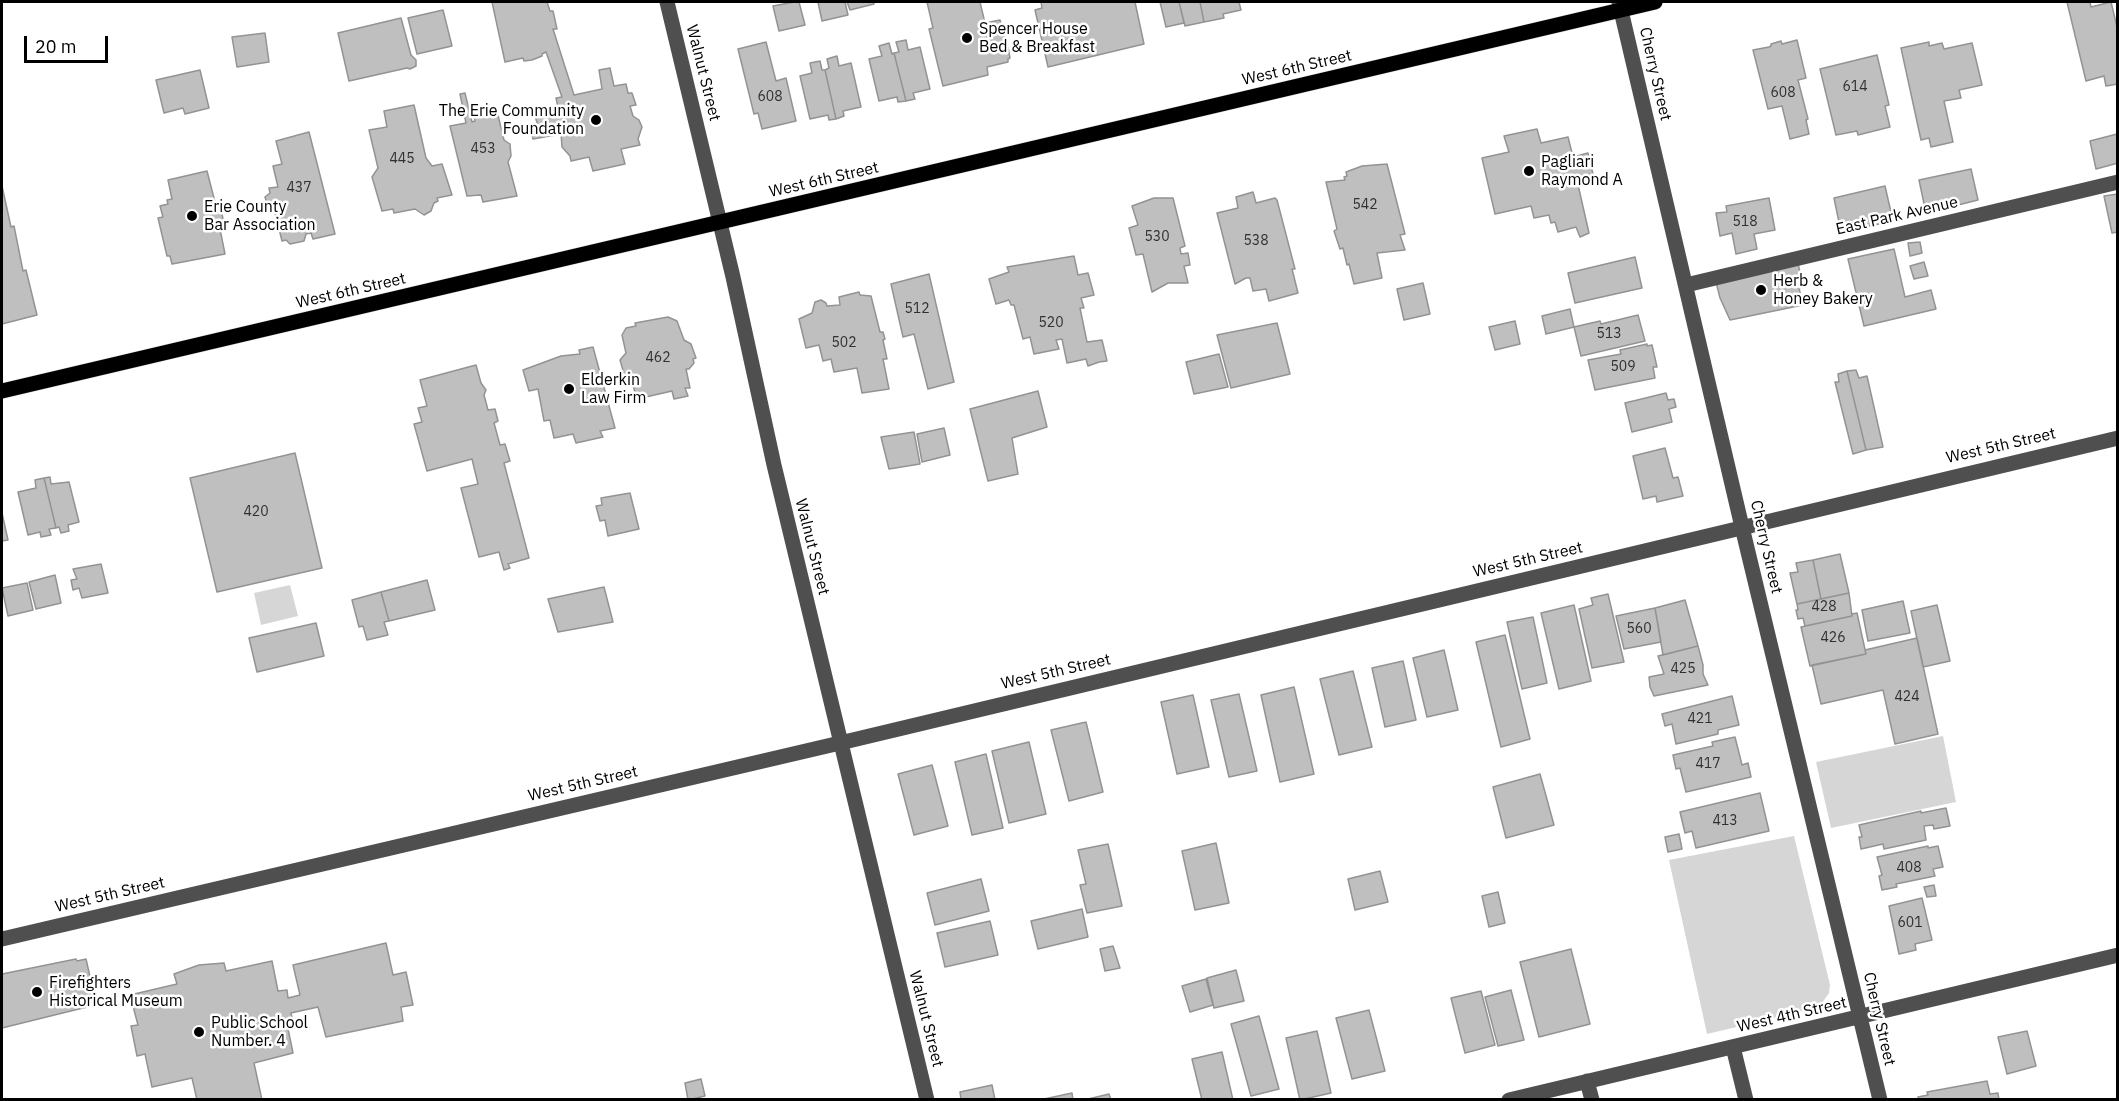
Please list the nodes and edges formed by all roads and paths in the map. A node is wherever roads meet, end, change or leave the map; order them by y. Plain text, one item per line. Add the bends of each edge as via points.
1 (667, 2) edge
2 (1655, 2) edge
3 (1620, 6) edge
4 (2118, 182) edge
5 (721, 222) junction
6 (1686, 285) junction
7 (2, 391) edge
8 (2118, 438) edge
9 (1742, 527) junction
10 (840, 743) junction
11 (2, 939) edge
12 (2118, 955) edge
13 (1860, 1017) junction
14 (1733, 1047) junction
15 (1587, 1081) junction
16 (927, 1100) edge
17 (1509, 1100) edge
18 (1592, 1100) edge
19 (1746, 1100) edge
20 (1880, 1100) edge

1 - 5 street, Walnut Street
2 - 3 main road, West 6th Street
3 - 5 main road, West 6th Street
3 - 6 street, Cherry Street
4 - 6 street, East Park Avenue
5 - 7 main road, West 6th Street
5 - 10 street, Walnut Street
6 - 9 street, Cherry Street
8 - 9 street, West 5th Street
9 - 10 street, West 5th Street
9 - 13 street, Cherry Street
10 - 11 street, West 5th Street
10 - 16 street, Walnut Street
12 - 13 street, West 4th Street
13 - 14 street, West 4th Street
13 - 20 street, Cherry Street
14 - 15 street, West 4th Street
14 - 19 street
15 - 17 street, West 4th Street
15 - 18 street

